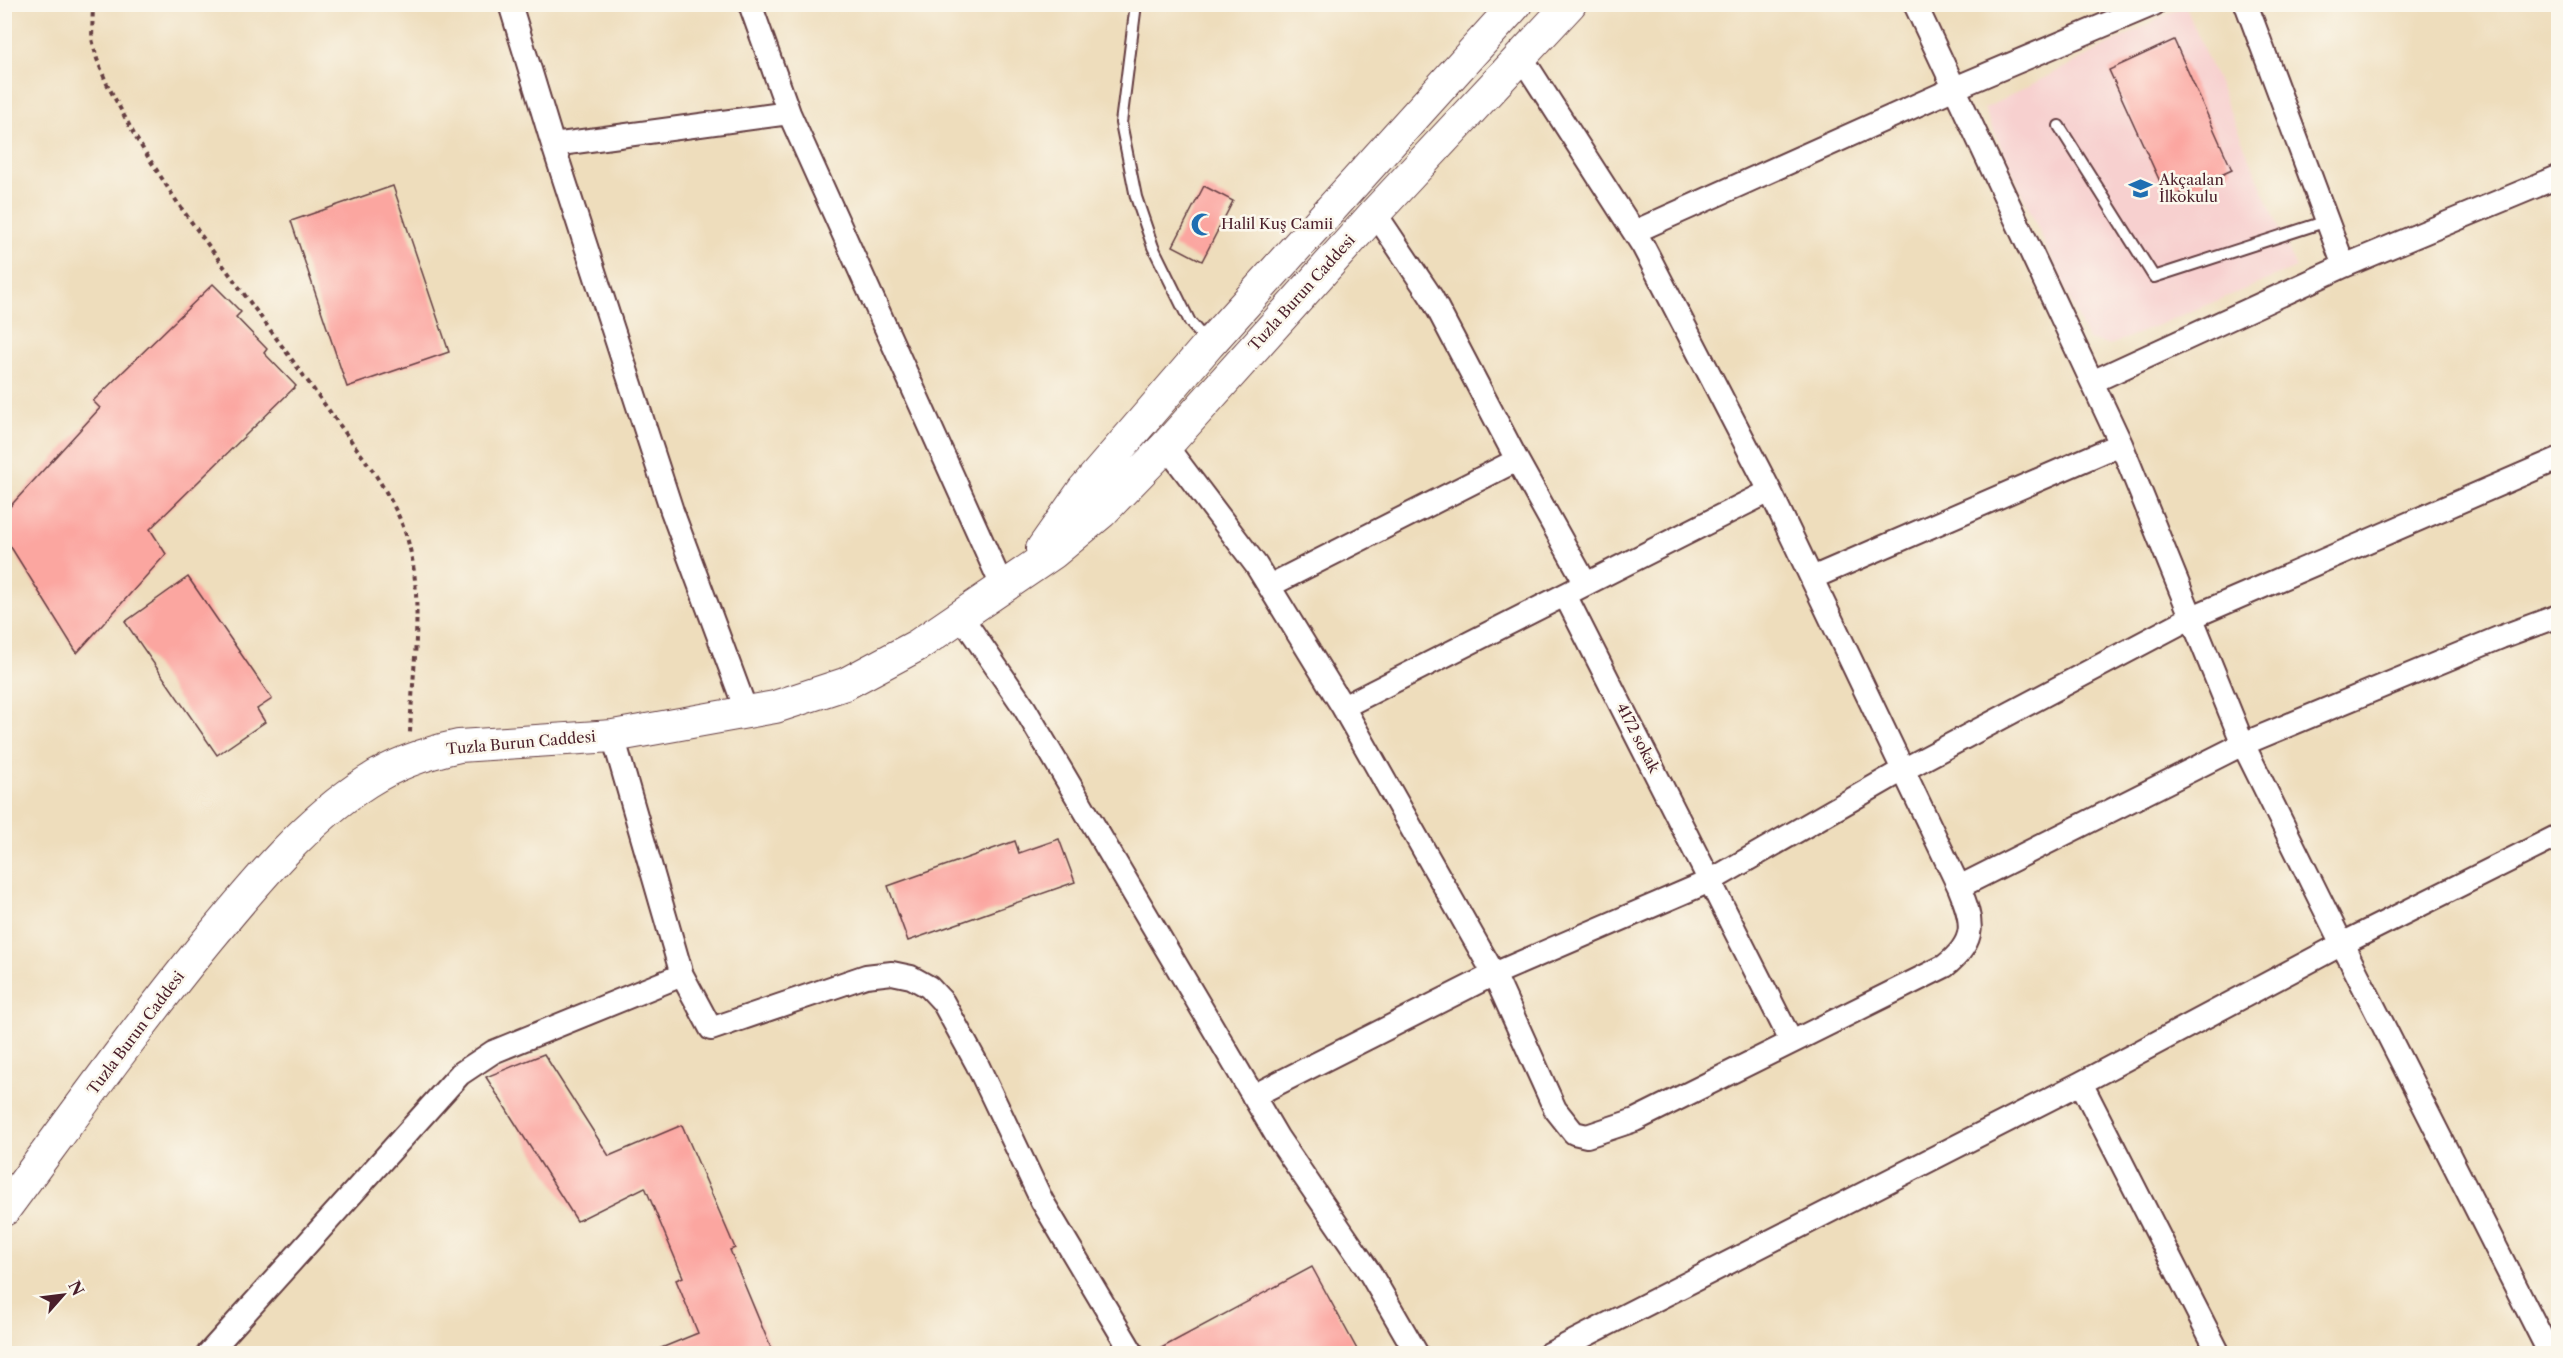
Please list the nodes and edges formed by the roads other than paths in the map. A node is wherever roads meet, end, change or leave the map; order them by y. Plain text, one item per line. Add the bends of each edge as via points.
1 (510, 4) edge
2 (750, 4) edge
3 (1136, 4) edge
4 (1570, 4) edge
5 (1915, 4) edge
6 (2154, 4) edge
7 (2246, 4) edge
8 (1506, 8) edge
9 (1522, 58) junction
10 (1954, 88) junction
11 (789, 113) junction
12 (2058, 126) dead end
13 (553, 144) junction
14 (2559, 177) edge
15 (1375, 213) junction
16 (2327, 221) junction
17 (1634, 232) junction
18 (2344, 266) junction
19 (1209, 344) junction
20 (2092, 382) junction
21 (2121, 444) junction
22 (1166, 446) junction
23 (2559, 459) edge
24 (1517, 460) junction
25 (1770, 491) junction
26 (1812, 578) junction
27 (1015, 580) junction
28 (1586, 584) junction
29 (1269, 586) junction
30 (1565, 595) junction
31 (961, 616) junction
32 (2559, 616) edge
33 (2190, 618) junction
34 (1343, 707) junction
35 (747, 713) junction
36 (613, 736) junction
37 (2243, 744) junction
38 (1903, 770) junction
39 (2559, 836) edge
40 (1710, 881) junction
41 (1959, 887) junction
42 (2342, 944) junction
43 (1494, 974) junction
44 (682, 975) junction
45 (1791, 1041) junction
46 (2081, 1083) junction
47 (1253, 1096) junction
48 (4, 1210) edge
49 (208, 1353) edge
50 (1133, 1353) edge
51 (1417, 1353) edge
52 (1549, 1353) edge
53 (2219, 1353) edge
54 (2550, 1353) edge

1 - 13 street
2 - 11 street
3 - 19 lane via 1121,123 1136,197 1153,247 1190,322
4 - 9 main road, Tuzla Burun Caddesi
5 - 10 street
6 - 10 street
7 - 16 street
8 - 19 main road, Tuzla Burun Caddesi
9 - 15 main road, Tuzla Burun Caddesi
9 - 17 street
10 - 17 street
10 - 20 street
11 - 13 street
11 - 27 street
12 - 16 lane via 2154,277
13 - 35 street via 672,511
14 - 18 street
15 - 22 main road, Tuzla Burun Caddesi
15 - 24 street via 1432,298
16 - 18 street
17 - 25 street
18 - 20 street
19 - 27 main road, Tuzla Burun Caddesi via 1084,489
20 - 21 street
21 - 26 street
21 - 33 street
22 - 27 main road, Tuzla Burun Caddesi via 1101,513
22 - 29 street
23 - 33 street
24 - 28 street
24 - 29 street
25 - 26 street
25 - 28 street
26 - 38 street
27 - 31 main road, Tuzla Burun Caddesi
28 - 30 street
29 - 34 street
30 - 34 street
30 - 40 street, 4172 sokak
31 - 35 main road, Tuzla Burun Caddesi via 908,651 845,684 799,701
31 - 47 street via 1025,709
32 - 37 street
33 - 37 street
33 - 38 street
34 - 43 street
35 - 36 main road, Tuzla Burun Caddesi
36 - 44 street
36 - 48 main road, Tuzla Burun Caddesi via 459,746 409,759 367,782 328,812 233,910 144,1020
37 - 41 street
37 - 42 street
38 - 40 street
38 - 41 street
39 - 42 street
40 - 43 street
40 - 45 street, 4172 sokak
41 - 45 street via 1970,915 1970,931 1958,956 1945,966
42 - 46 street
42 - 54 street
43 - 45 street via 1555,1109 1574,1132 1587,1136 1635,1120
43 - 47 street
44 - 49 street via 493,1052 460,1074
44 - 50 street via 711,1029 866,976 892,973 912,977 929,987 944,1002 1042,1201
46 - 52 street
46 - 53 street
47 - 51 street via 1370,1273

